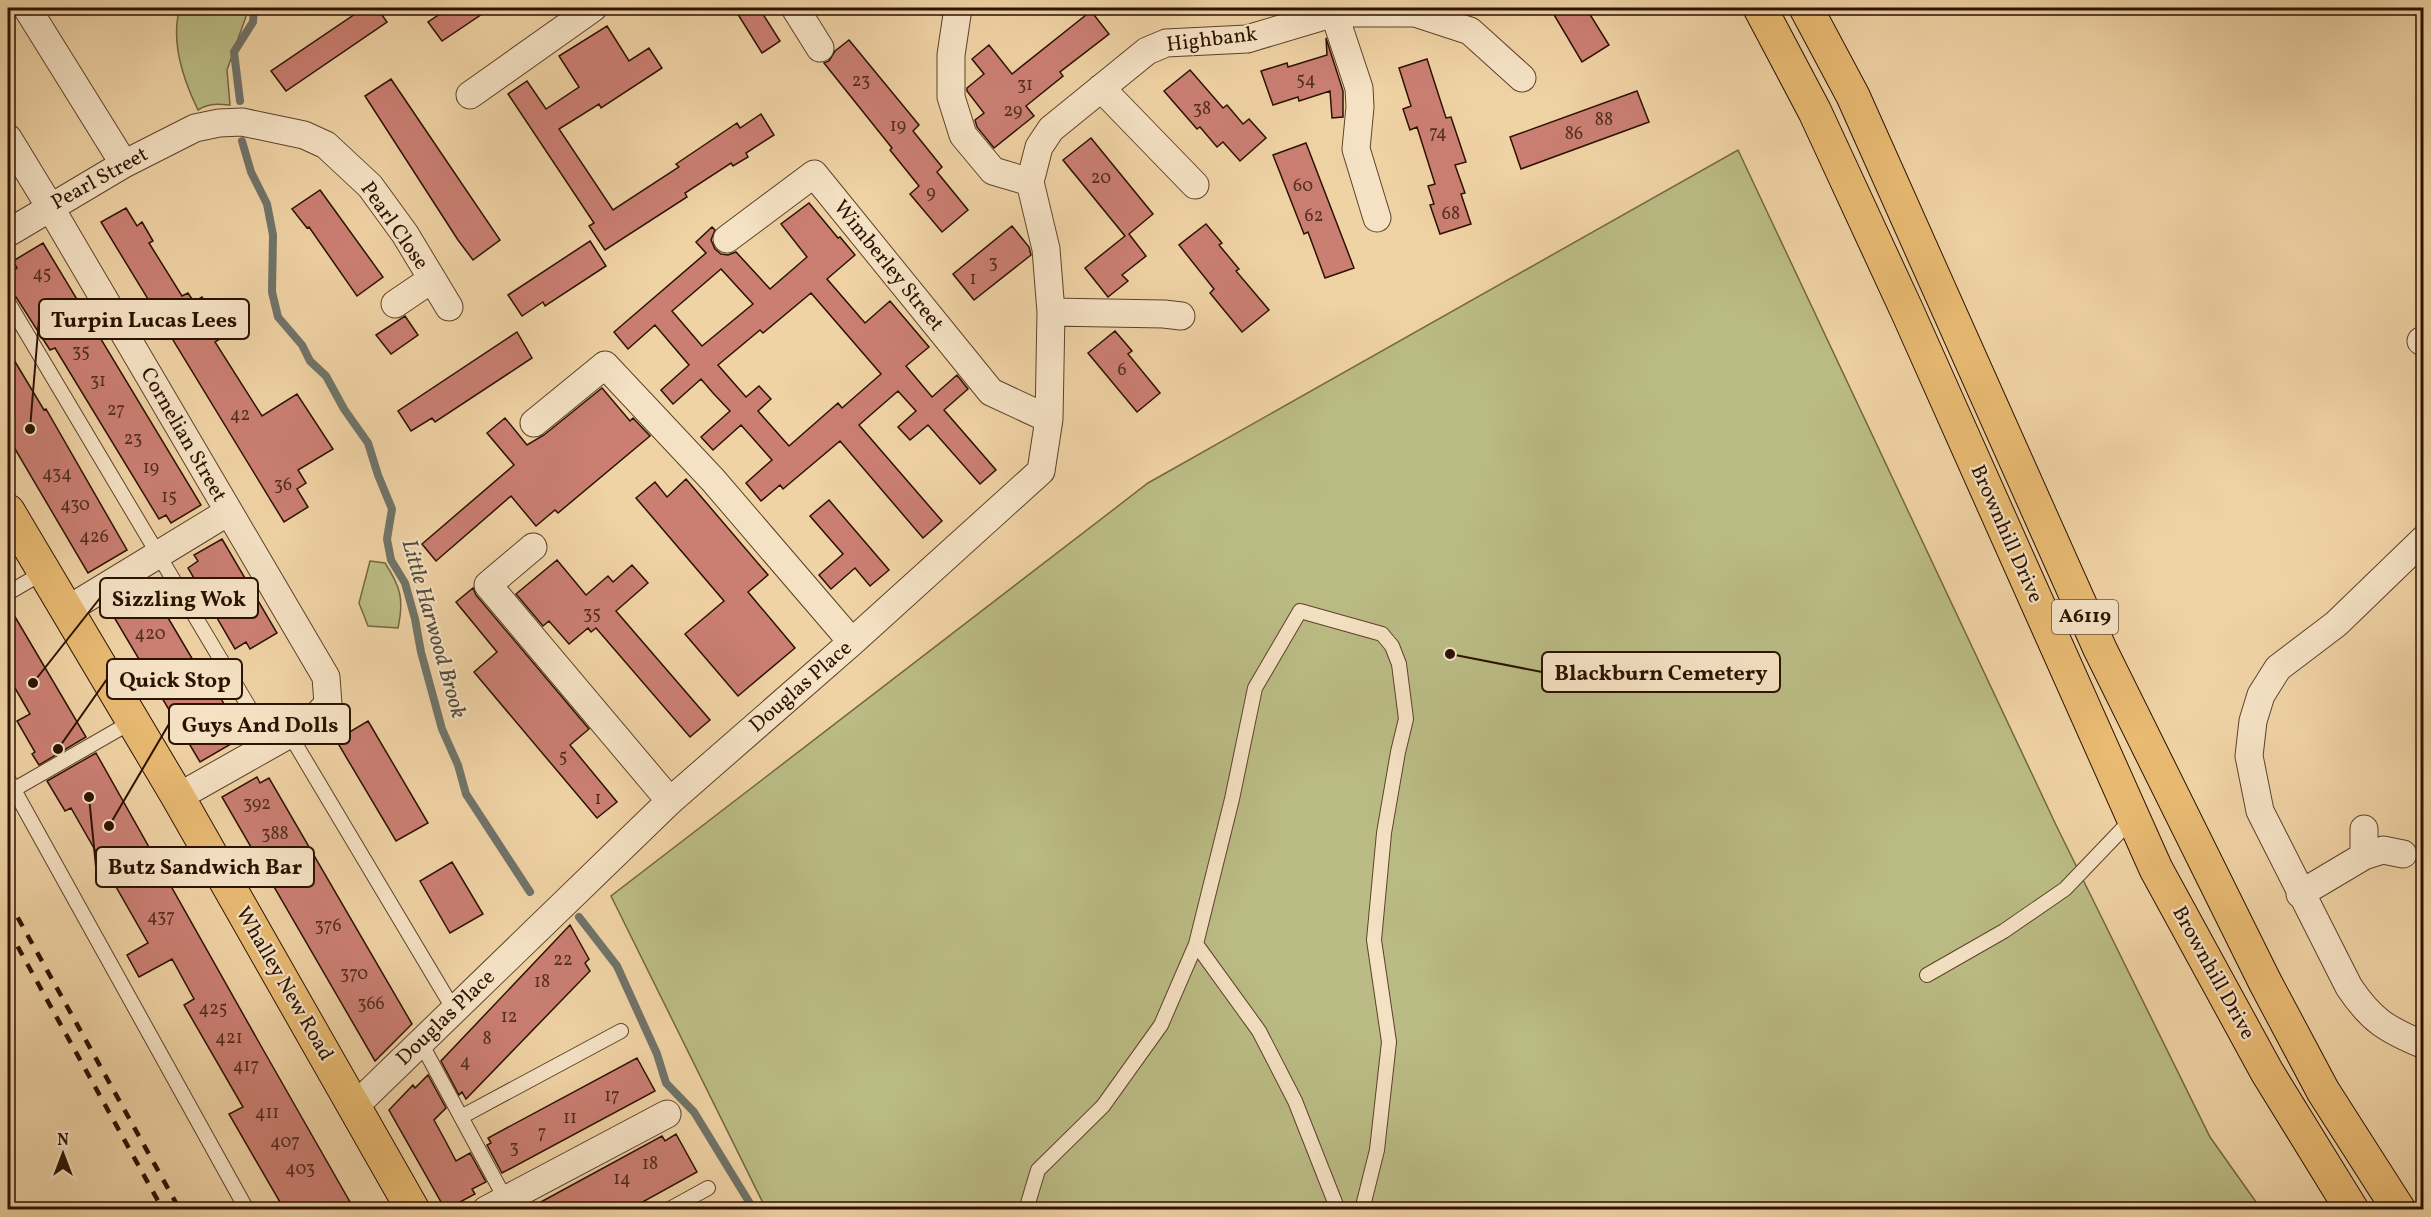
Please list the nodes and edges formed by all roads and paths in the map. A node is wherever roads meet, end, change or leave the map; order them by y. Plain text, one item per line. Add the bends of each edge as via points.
1 (27, 8) edge
2 (592, 8) edge
3 (795, 8) edge
4 (958, 8) edge
5 (1760, 8) edge
6 (1806, 8) edge
7 (1415, 10) edge
8 (1334, 13) junction
9 (820, 48) dead end
10 (1522, 78) dead end
11 (1101, 88) junction
12 (470, 95) dead end
13 (195, 128) joint
14 (8, 138) edge
15 (124, 164) junction
16 (1030, 182) junction
17 (1195, 184) dead end
18 (50, 207) junction
19 (1377, 218) dead end
20 (8, 233) edge
21 (727, 239) dead end
22 (432, 279) junction
23 (8, 302) edge
24 (395, 304) dead end
25 (448, 307) dead end
26 (1051, 312) junction
27 (1181, 316) dead end
28 (1049, 419) junction
29 (534, 423) dead end
30 (8, 511) edge
31 (228, 512) junction
32 (533, 547) dead end
33 (158, 556) junction
34 (2418, 556) edge
35 (44, 572) junction
36 (8, 592) edge
37 (67, 610) junction
38 (852, 642) junction
39 (133, 721) junction
40 (281, 740) junction
41 (10, 785) edge
42 (178, 797) junction
43 (670, 801) junction
44 (2132, 819) junction
45 (2364, 830) dead end
46 (2403, 854) dead end
47 (2364, 856) junction
48 (2300, 894) junction
49 (1196, 944) junction
50 (1927, 975) dead end
51 (454, 1010) junction
52 (621, 1031) dead end
53 (421, 1043) junction
54 (2424, 1045) edge
55 (354, 1107) junction
56 (667, 1114) dead end
57 (461, 1117) junction
58 (708, 1188) dead end
59 (501, 1206) edge
60 (248, 1209) edge
61 (413, 1209) edge
62 (668, 1209) edge
63 (1026, 1209) edge
64 (1338, 1209) edge
65 (1362, 1209) edge
66 (2352, 1209) edge
67 (2399, 1209) edge

1 - 15 street
2 - 12 street
3 - 9 street
4 - 16 street via 951,55 951,97 963,135 993,171
5 - 44 highway, Brownhill Drive / A6119 via 1815,111 1908,313
6 - 67 highway, Brownhill Drive / A6119 via 1853,96 2105,659 2265,982 2318,1081
7 - 8 street, Highbank
7 - 10 street, Highbank via 1470,31
8 - 11 street, Highbank via 1247,39 1166,43 1147,51
8 - 19 street via 1359,88 1356,149
11 - 16 street, Highbank via 1051,129 1039,147
11 - 17 street
13 - 15 street, Pearl Street
13 - 22 street, Pearl Close via 242,122 304,135 326,145 370,186
14 - 18 street, Cornelian Street
15 - 18 street, Pearl Street
16 - 26 street, Douglas Place via 1046,249
18 - 20 street, Pearl Street
18 - 31 street, Cornelian Street
21 - 28 street, Wimberley Street via 814,174 991,392
22 - 24 street
22 - 25 street, Pearl Close
23 - 33 lane
26 - 27 street
26 - 28 street, Douglas Place
28 - 38 street, Douglas Place via 1041,471
29 - 38 street via 605,365 713,480
30 - 35 highway, Whalley New Road
31 - 33 street
31 - 40 street, Cornelian Street via 326,677 328,704 311,722
32 - 43 street via 488,585
33 - 37 street
33 - 40 lane
34 - 48 street via 2278,668 2261,695 2249,756 2253,778 2260,811
35 - 36 lane
35 - 37 highway, Whalley New Road
37 - 39 highway, Whalley New Road
38 - 43 street, Douglas Place
39 - 41 lane
39 - 42 highway, Whalley New Road
40 - 42 street
40 - 51 lane
41 - 60 lane
42 - 55 highway, Whalley New Road
43 - 51 street, Douglas Place
44 - 50 lane via 2066,889 2004,931
44 - 66 highway, Brownhill Drive / A6119 via 2267,1072
45 - 47 street
46 - 47 street via 2383,850
47 - 48 street
48 - 54 street via 2364,1010 2396,1034
49 - 63 lane via 1161,1025 1103,1106 1038,1170
49 - 64 lane via 1260,1031 1295,1101
49 - 65 lane via 1255,688 1300,611 1382,634 1399,664 1406,719 1384,833 1375,928 1389,1042 1377,1150
51 - 53 street, Douglas Place
52 - 57 lane
53 - 55 street, Douglas Place
53 - 57 lane
55 - 61 highway, Whalley New Road
56 - 59 street
57 - 59 lane
58 - 62 lane

